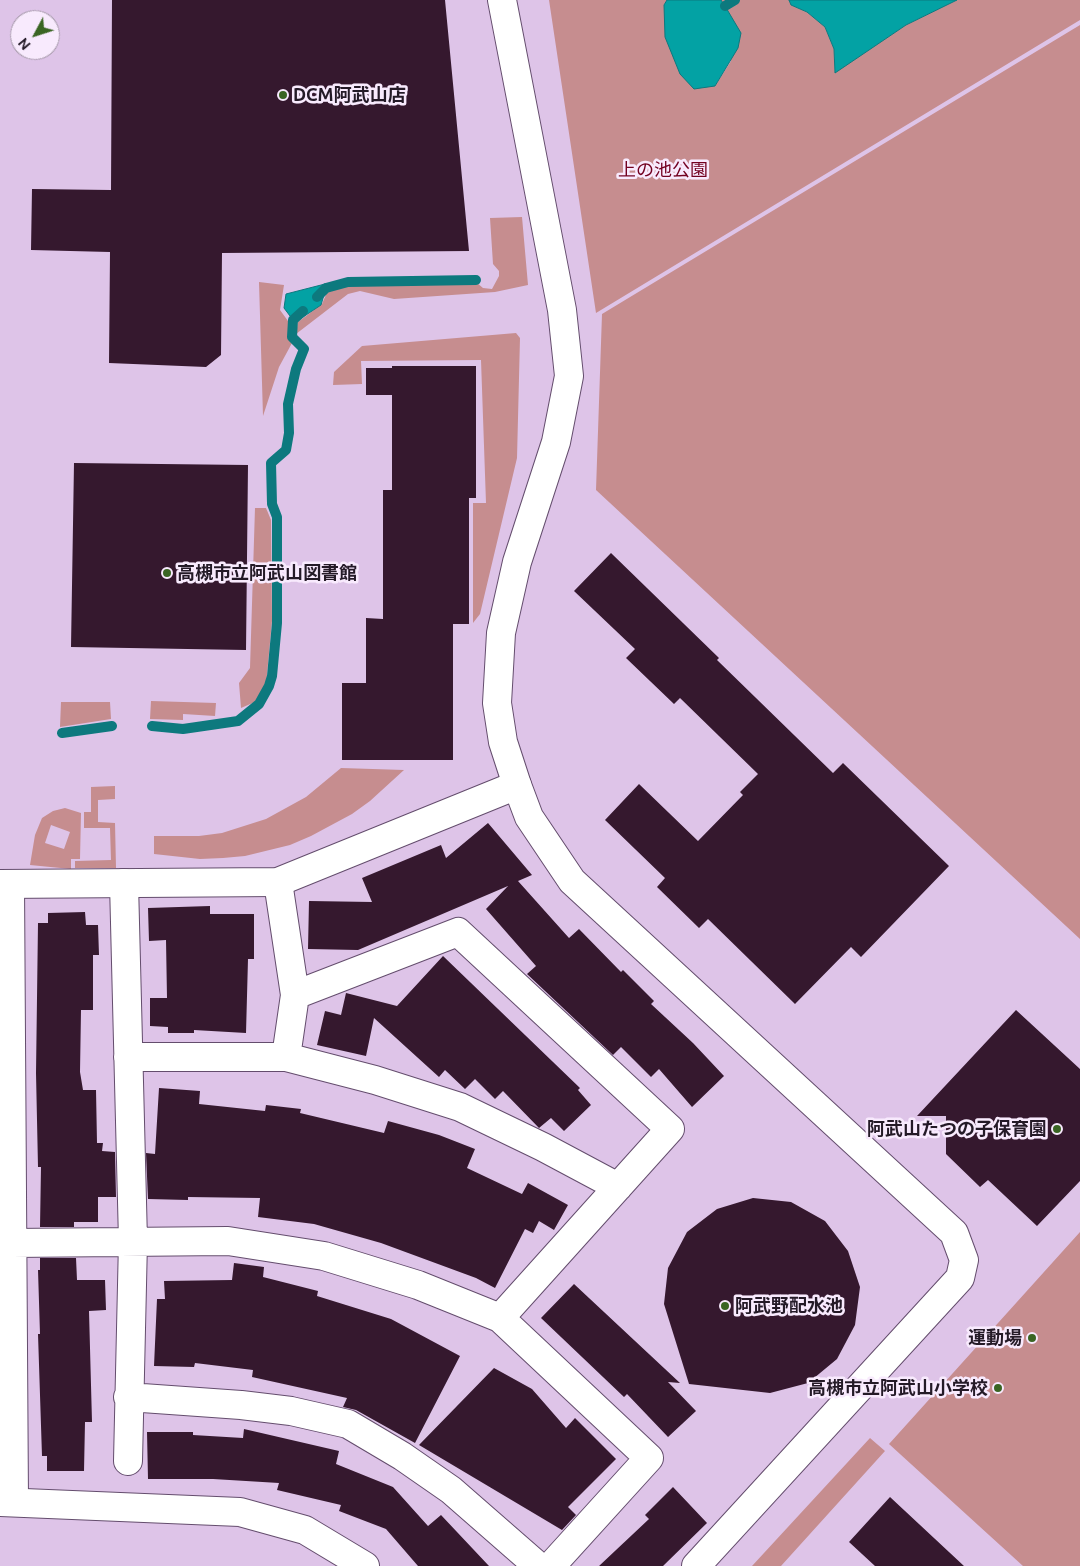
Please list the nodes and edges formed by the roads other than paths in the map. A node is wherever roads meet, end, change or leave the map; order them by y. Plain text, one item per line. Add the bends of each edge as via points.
1 (502, 0) edge
2 (517, 785) junction
3 (278, 882) junction
4 (124, 883) junction
5 (5, 884) edge
6 (295, 995) junction
7 (128, 1057) junction
8 (286, 1057) junction
9 (618, 1187) junction
10 (133, 1241) junction
11 (12, 1243) junction
12 (500, 1318) junction
13 (128, 1397) junction
14 (128, 1461) dead end
15 (7, 1502) edge
16 (365, 1566) edge
17 (538, 1566) edge
18 (551, 1566) edge
19 (696, 1566) edge

1 - 2 street via 562,310 569,376 556,442 517,562 500,633 497,703 503,742
2 - 3 street
2 - 19 street via 529,818 572,881 954,1233 964,1260 960,1278
3 - 4 street
3 - 6 street
4 - 5 street
4 - 7 street
5 - 11 street
6 - 8 street
6 - 9 street via 458,932 670,1129
7 - 8 street
7 - 10 street
8 - 9 street via 460,1107
9 - 12 street
10 - 11 street
10 - 12 street via 228,1241 324,1256 418,1285
10 - 13 street
11 - 15 street
12 - 18 street via 649,1458
13 - 14 street
13 - 17 street via 291,1411 348,1424 451,1490
15 - 16 street via 240,1512 305,1530

